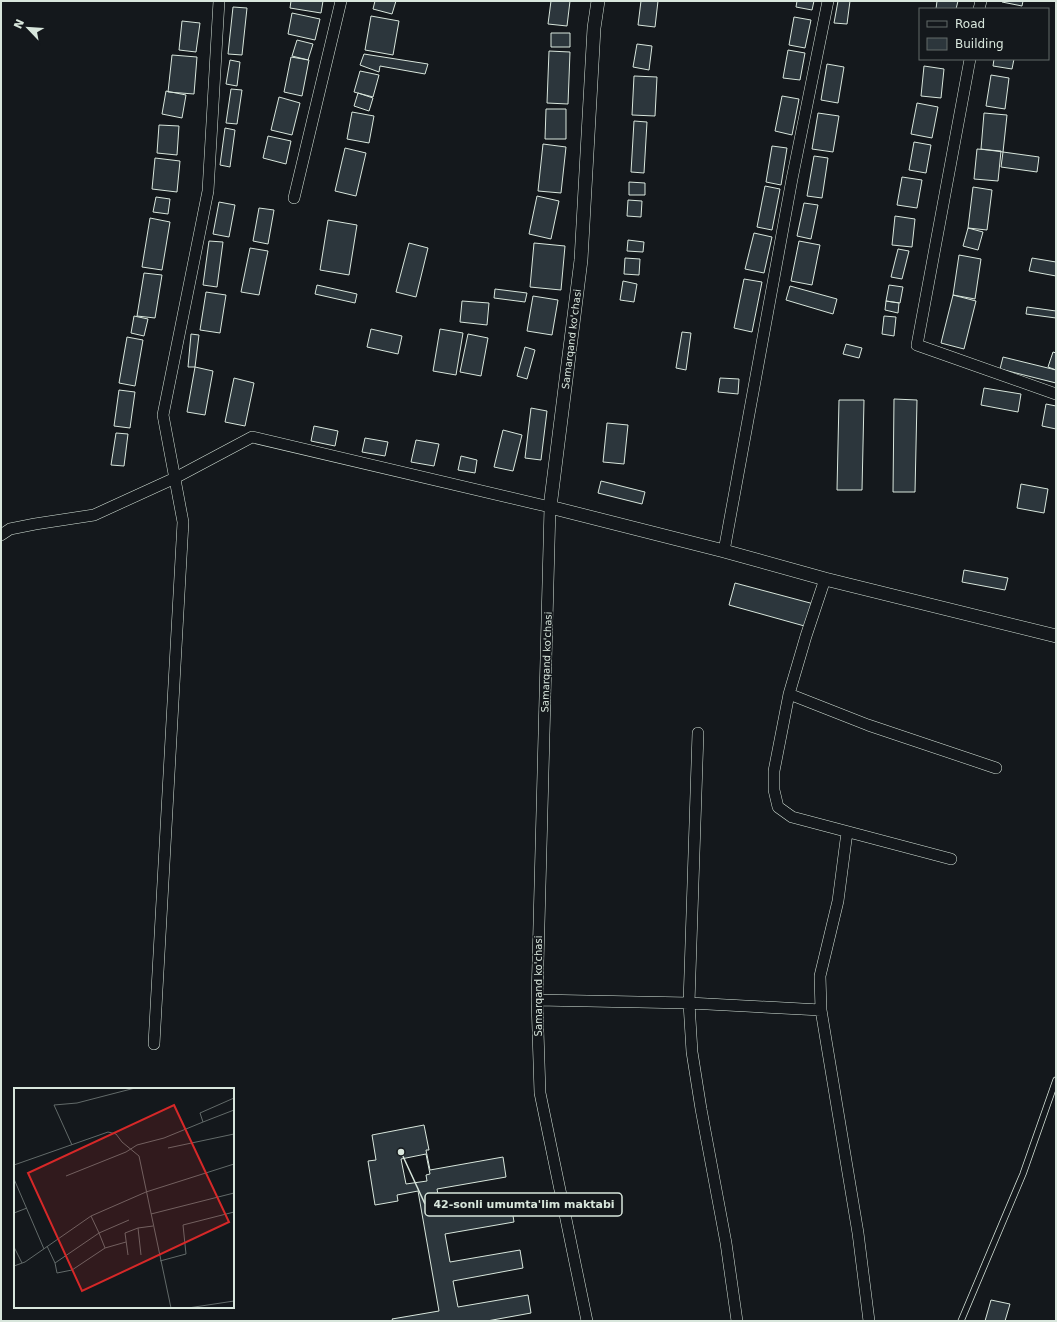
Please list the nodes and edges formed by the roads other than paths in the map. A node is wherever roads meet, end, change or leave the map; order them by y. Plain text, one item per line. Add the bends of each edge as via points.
1 (219, 1) edge
2 (341, 1) edge
3 (598, 1) edge
4 (828, 1) edge
5 (970, 60) edge
6 (294, 198) dead end
7 (1056, 394) edge
8 (175, 478) junction
9 (550, 507) junction
10 (1, 535) edge
11 (724, 551) junction
12 (825, 579) junction
13 (1056, 636) edge
14 (789, 694) junction
15 (698, 733) dead end
16 (996, 768) dead end
17 (847, 832) junction
18 (951, 858) dead end
19 (537, 1000) junction
20 (689, 1003) junction
21 (820, 1010) junction
22 (154, 1044) dead end
23 (1056, 1080) edge
24 (587, 1321) edge
25 (737, 1321) edge
26 (869, 1321) edge
27 (961, 1321) edge

1 - 8 street via 208,191 163,415
2 - 6 street
3 - 9 street, Samarqand ko'chasi via 594,28 581,260
4 - 11 street via 792,179
5 - 7 street via 918,345
8 - 9 street via 252,437
8 - 10 street via 94,515 10,529
8 - 22 street via 183,522
9 - 11 street
9 - 19 street, Samarqand ko'chasi
11 - 12 street
12 - 13 street
12 - 14 street
14 - 16 street via 868,725
14 - 17 street via 774,771 774,790 778,807 792,817
15 - 20 street
17 - 18 street
17 - 21 street via 838,902 820,976
19 - 20 street
19 - 24 street, Samarqand ko'chasi via 540,1093
20 - 21 street
20 - 25 street via 692,1052 700,1109 726,1243
21 - 26 street via 858,1233
23 - 27 lane via 1024,1174

